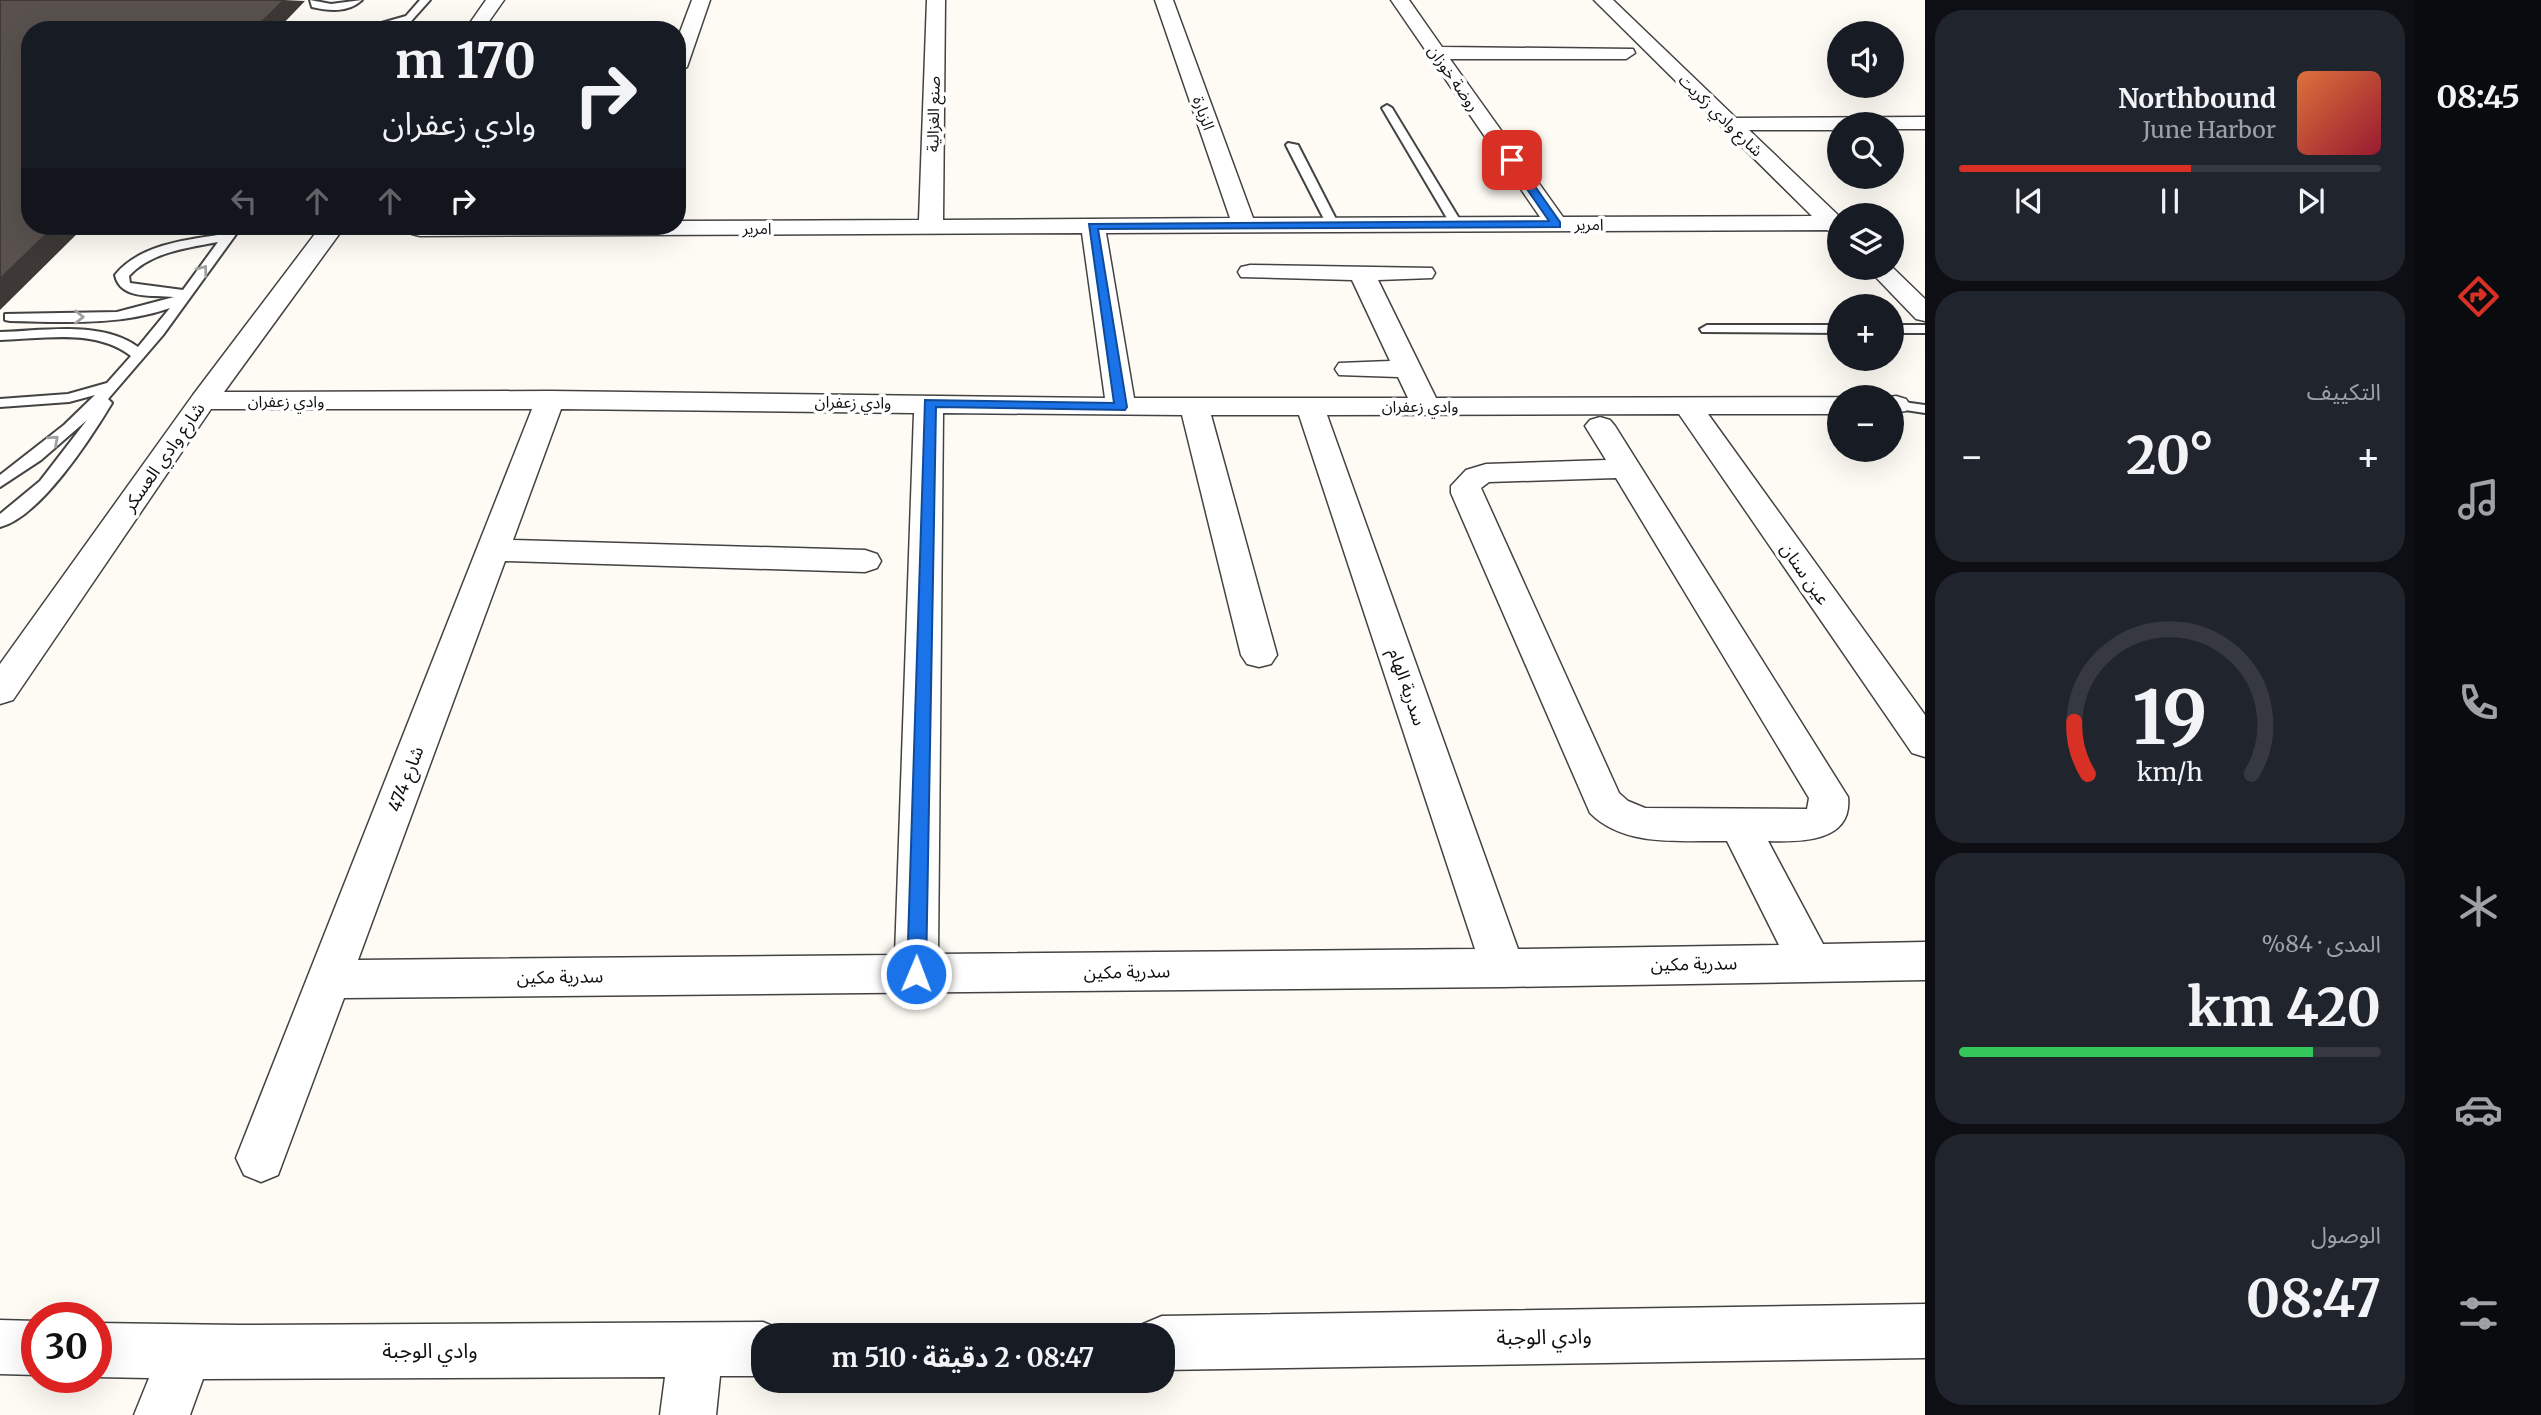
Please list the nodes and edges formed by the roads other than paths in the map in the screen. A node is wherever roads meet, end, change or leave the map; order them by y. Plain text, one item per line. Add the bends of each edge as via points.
1 (315, 0) edge
2 (357, 0) edge
3 (425, 0) edge
4 (478, 0) edge
5 (495, 0) edge
6 (701, 0) edge
7 (936, 0) edge
8 (1164, 0) edge
9 (1400, 0) edge
10 (1603, 0) edge
11 (412, 17) junction
12 (397, 21) edge
13 (408, 21) edge
14 (463, 21) edge
15 (480, 21) edge
16 (686, 42) edge
17 (1626, 53) dead end
18 (1437, 54) junction
19 (1387, 108) dead end
20 (1925, 123) edge
21 (1730, 124) junction
22 (1292, 145) dead end
23 (1827, 217) edge
24 (1556, 224) junction
25 (1333, 225) junction
26 (1457, 225) junction
27 (1093, 226) junction
28 (1244, 226) junction
29 (1827, 226) edge
30 (686, 227) edge
31 (930, 227) junction
32 (218, 235) edge
33 (229, 235) edge
34 (325, 235) edge
35 (1250, 272) dead end
36 (1361, 272) junction
37 (1423, 272) dead end
38 (1891, 280) edge
39 (184, 296) junction
40 (1925, 313) edge
41 (10, 317) dead end
42 (1707, 329) dead end
43 (1827, 329) edge
44 (1904, 329) edge
45 (1925, 329) edge
46 (0, 336) edge
47 (139, 355) junction
48 (1349, 369) dead end
49 (1408, 369) junction
50 (115, 385) junction
51 (550, 400) junction
52 (203, 401) junction
53 (0, 403) edge
54 (929, 403) junction
55 (1686, 404) junction
56 (1827, 405) edge
57 (1310, 406) junction
58 (1426, 406) junction
59 (1904, 406) edge
60 (1121, 407) junction
61 (1194, 407) junction
62 (1925, 409) edge
63 (1600, 426) dead end
64 (1626, 469) junction
65 (0, 482) edge
66 (0, 522) edge
67 (493, 550) junction
68 (865, 561) dead end
69 (1259, 655) dead end
70 (0, 691) edge
71 (1925, 743) edge
72 (1740, 827) junction
73 (1925, 961) edge
74 (1810, 962) junction
75 (1503, 968) junction
76 (916, 974) junction
77 (329, 979) junction
78 (261, 1158) dead end
79 (1925, 1331) edge
80 (1175, 1343) edge
81 (0, 1347) edge
82 (21, 1348) edge
83 (751, 1349) edge
84 (112, 1350) edge
85 (695, 1350) junction
86 (186, 1352) junction
87 (162, 1415) edge
88 (688, 1415) edge

1 - 2 lane via 314,4 321,6 349,5
3 - 11 lane
4 - 14 street
5 - 15 street
6 - 16 street
7 - 31 street, صنع الغزالية
8 - 28 street, الزبارة
9 - 18 street, روضة خوزان
10 - 21 street, شارع وادي زكريت
11 - 12 lane
11 - 13 lane
17 - 18 street
18 - 24 street, روضة خوزان
19 - 26 lane
20 - 21 street
21 - 23 street, شارع وادي زكريت
22 - 25 lane
24 - 26 street, امرير
24 - 29 street, امرير
25 - 26 street, امرير
25 - 28 street, امرير
27 - 28 street, امرير
27 - 31 street, امرير
27 - 60 street
30 - 31 street, امرير
32 - 39 lane via 151,255 122,275 130,289
39 -> 33 lane
34 - 52 street, شارع وادي العسكر
35 - 36 street
36 - 37 street
36 - 49 street
38 - 40 street
41 -> 39 lane via 125,317
39 - 47 lane
42 - 43 lane
44 - 45 lane
46 - 47 lane via 103,336 123,341
47 - 50 lane
48 - 49 street
49 - 58 street
50 - 53 lane via 69,398
65 -> 50 lane via 46,448
50 - 66 lane via 55,472
51 - 52 street, وادي زعفران
51 - 54 street, وادي زعفران
51 - 67 street, شارع 474
52 - 70 street, شارع وادي العسكر
54 - 60 street, وادي زعفران
54 - 76 street
55 - 56 street, وادي زعفران
55 - 58 street, وادي زعفران
55 - 71 street, عين سنان
57 - 58 street, وادي زعفران
57 - 61 street, وادي زعفران
57 - 75 street, سدرية الهام
59 - 62 lane
60 - 61 street, وادي زعفران
61 - 69 street
63 - 64 street
64 - 72 street via 1828,797 1827,816 1810,826
64 - 72 street via 1486,473 1470,481 1466,493 1604,802 1614,812 1642,824
67 - 68 street
67 - 77 street, شارع 474
72 - 74 street
73 - 74 street, سدرية مكين
74 - 75 street, سدرية مكين
75 - 76 street, سدرية مكين
76 - 77 street, سدرية مكين
77 - 78 street, شارع 474
79 - 80 street, وادي الوجبة
81 - 82 street
83 - 85 street, وادي الوجبة
84 - 86 street, وادي الوجبة
85 - 86 street, وادي الوجبة
85 - 88 street
86 - 87 street

